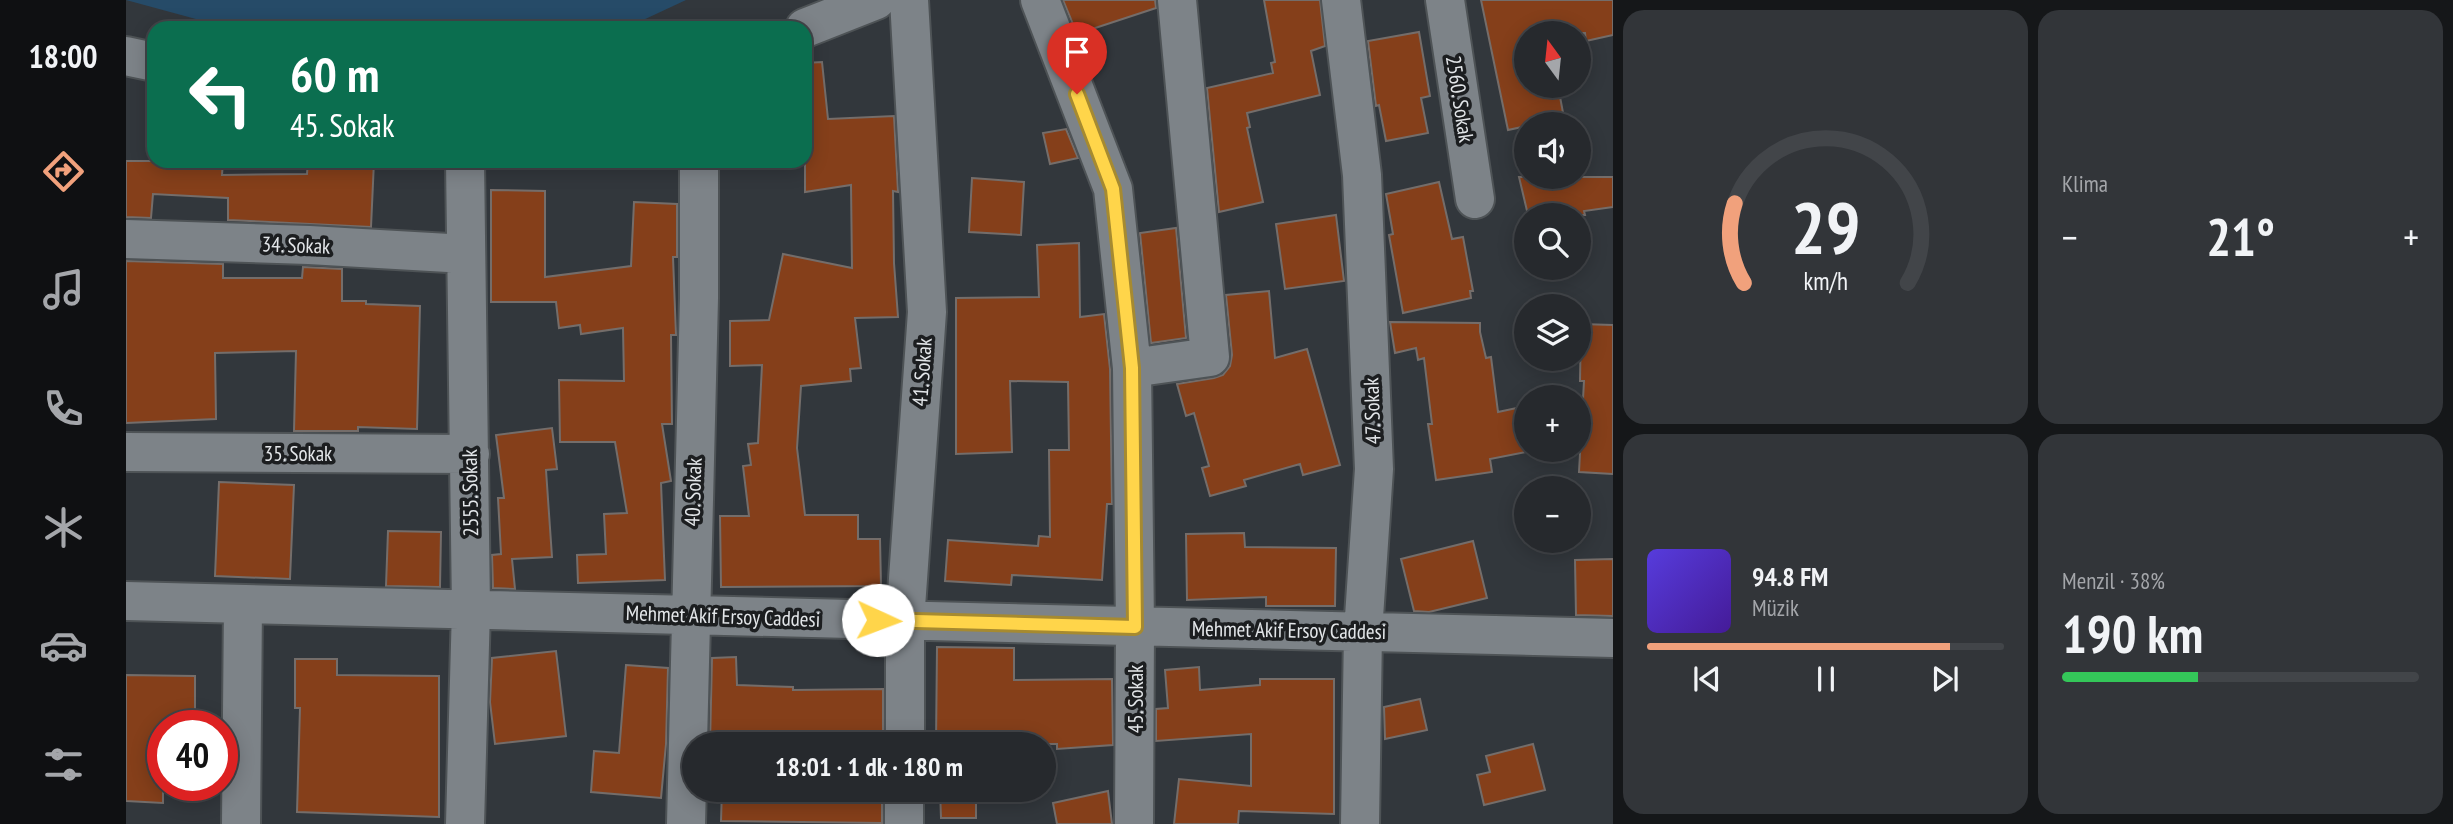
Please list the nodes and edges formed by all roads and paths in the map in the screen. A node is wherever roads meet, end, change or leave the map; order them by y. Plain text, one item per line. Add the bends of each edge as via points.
1 (876, 0) edge
2 (909, 0) edge
3 (1040, 0) edge
4 (1177, 0) edge
5 (1341, 0) edge
6 (1445, 0) edge
7 (812, 25) edge
8 (126, 56) edge
9 (147, 60) edge
10 (465, 168) edge
11 (699, 168) edge
12 (1475, 198) dead end
13 (126, 239) edge
14 (466, 254) junction
15 (1132, 368) junction
16 (126, 452) edge
17 (470, 454) junction
18 (126, 601) edge
19 (243, 604) junction
20 (471, 609) junction
21 (690, 615) junction
22 (905, 621) junction
23 (1135, 627) junction
24 (1363, 632) junction
25 (1613, 638) edge
26 (905, 732) edge
27 (904, 802) edge
28 (240, 824) edge
29 (465, 824) edge
30 (686, 824) edge
31 (904, 824) edge
32 (1133, 824) edge
33 (1360, 824) edge

1 - 7 street
2 - 22 street, 41. Sokak via 927,312
3 - 15 street, 45. Sokak via 1113,189
4 - 15 street via 1210,357
5 - 24 street, 47. Sokak via 1363,175 1374,469
6 - 12 street, 2560. Sokak
8 - 9 street
10 - 14 street, 2555. Sokak
11 - 21 street, 40. Sokak
13 - 14 street, 34. Sokak
14 - 17 street, 2555. Sokak
15 - 23 street, 45. Sokak
16 - 17 street, 35. Sokak
17 - 20 street, 2555. Sokak
18 - 19 street, Mehmet Akif Ersoy Caddesi
19 - 20 street, Mehmet Akif Ersoy Caddesi
19 - 28 street
20 - 21 street, Mehmet Akif Ersoy Caddesi
20 - 29 street, 2555. Sokak
21 - 22 street, Mehmet Akif Ersoy Caddesi
21 - 30 street, 40. Sokak
22 - 23 street, Mehmet Akif Ersoy Caddesi
22 - 26 street, 41. Sokak
23 - 24 street, Mehmet Akif Ersoy Caddesi
23 - 32 street, 45. Sokak
24 - 25 street, Mehmet Akif Ersoy Caddesi
24 - 33 street, 47. Sokak
27 - 31 street

